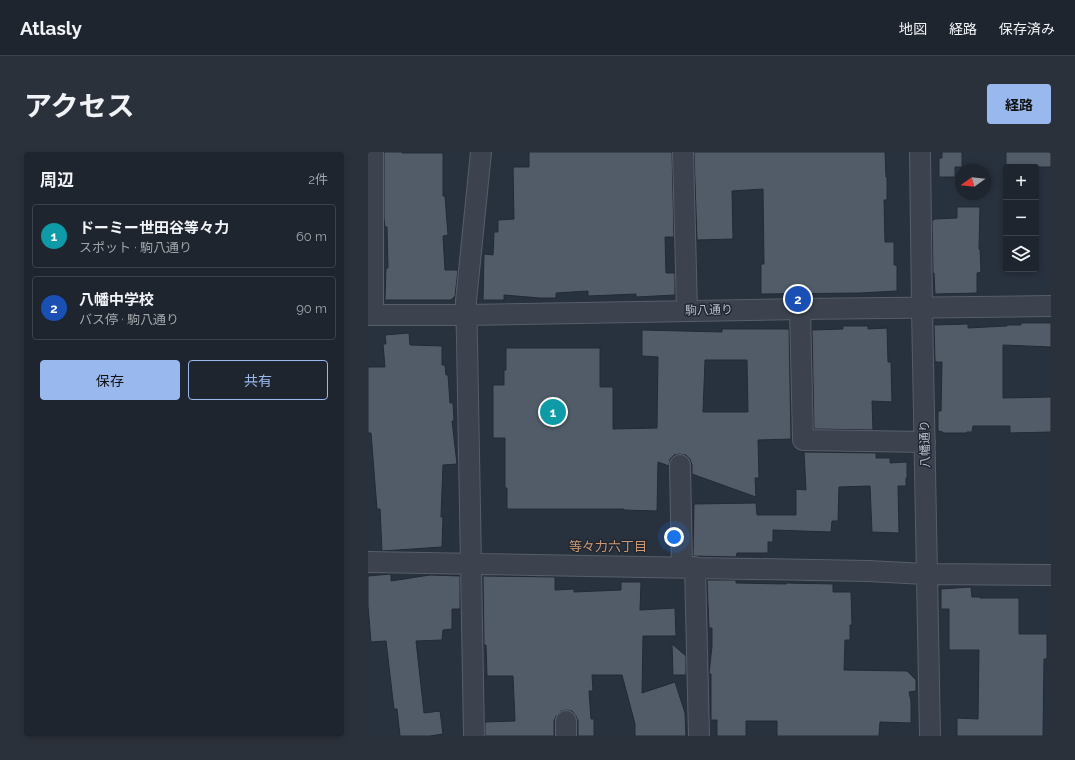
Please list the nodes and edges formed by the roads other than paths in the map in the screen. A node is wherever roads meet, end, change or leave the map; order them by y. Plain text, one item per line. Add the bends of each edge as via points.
1 (373, 152) edge
2 (481, 152) edge
3 (683, 152) edge
4 (920, 152) edge
5 (1051, 306) edge
6 (922, 308) junction
7 (800, 309) junction
8 (687, 311) junction
9 (370, 315) edge
10 (466, 315) junction
11 (925, 442) junction
12 (680, 465) dead end
13 (368, 562) edge
14 (471, 564) junction
15 (689, 567) junction
16 (926, 574) junction
17 (1051, 575) edge
18 (474, 736) edge
19 (699, 736) edge
20 (930, 736) edge

1 - 9 street
2 - 10 street
3 - 8 street
4 - 6 street, 八幡通り
5 - 6 street, 駒八通り
6 - 7 street, 駒八通り
6 - 11 street, 八幡通り
7 - 8 street, 駒八通り
7 - 11 street via 803,440
8 - 10 street, 駒八通り
9 - 10 street, 駒八通り
10 - 14 street
11 - 16 street, 八幡通り
12 - 15 street
13 - 14 street
14 - 15 street
14 - 18 street
15 - 16 street
15 - 19 street
16 - 17 street
16 - 20 street, 八幡通り

